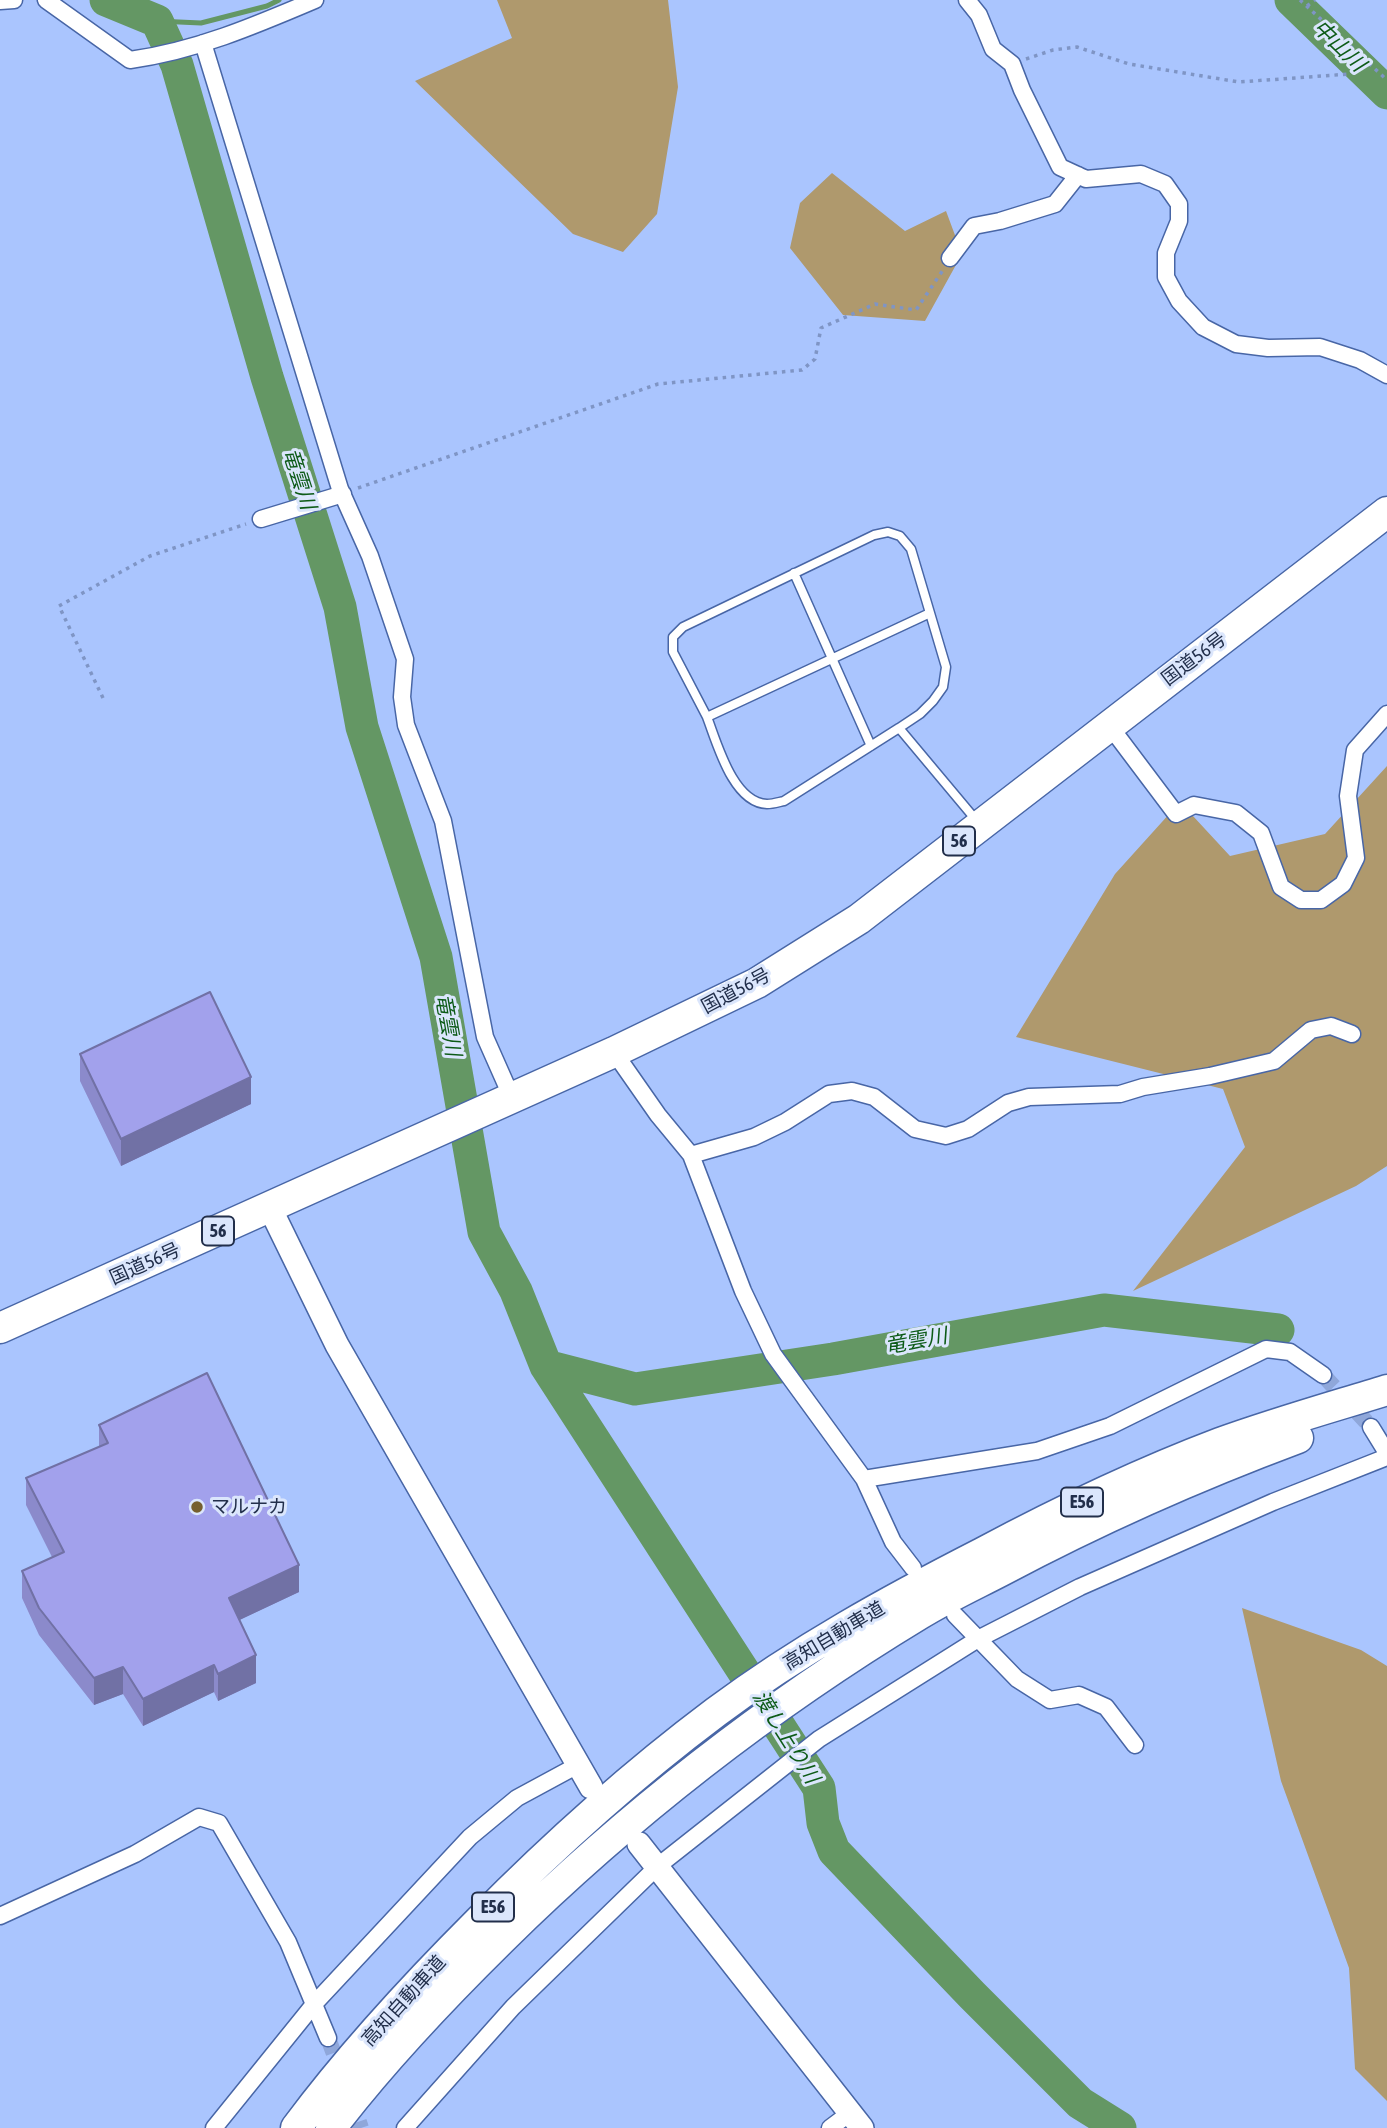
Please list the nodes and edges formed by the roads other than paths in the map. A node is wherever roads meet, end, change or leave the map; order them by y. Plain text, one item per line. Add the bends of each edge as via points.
1 (14, 0) edge
2 (46, 0) edge
3 (315, 0) edge
4 (967, 0) edge
5 (0, 1) edge
6 (195, 46) junction
7 (1078, 176) junction
8 (950, 258) road end
9 (1387, 375) edge
10 (343, 494) junction
11 (1387, 512) edge
12 (261, 519) road end
13 (794, 573) junction
14 (930, 613) junction
15 (832, 659) junction
16 (1387, 714) edge
17 (707, 717) junction
18 (1109, 725) junction
19 (899, 728) junction
20 (870, 746) junction
21 (980, 825) junction
22 (1352, 1034) dead end
23 (614, 1052) junction
24 (502, 1103) junction
25 (691, 1154) junction
26 (270, 1208) junction
27 (0, 1328) edge
28 (1323, 1375) tunnel mouth
29 (1387, 1390) edge
30 (1379, 1416) edge
31 (1387, 1455) edge
32 (864, 1479) junction
33 (912, 1568) dead end
34 (955, 1615) dead end
35 (978, 1639) junction
36 (1135, 1745) dead end
37 (578, 1765) junction
38 (590, 1787) dead end
39 (639, 1844) dead end
40 (658, 1866) junction
41 (0, 1916) edge
42 (315, 2003) junction
43 (328, 2038) tunnel mouth
44 (856, 2121) edge
45 (214, 2128) edge
46 (296, 2128) edge
47 (331, 2128) edge
48 (405, 2128) edge
49 (830, 2128) edge

1 - 5 street
2 - 6 street via 130,60
3 - 6 street via 239,33
4 - 7 street via 979,15 993,49 1012,64 1060,167
6 - 10 street
7 - 8 street via 1055,204 974,226
7 - 9 street via 1141,174 1165,184 1180,204 1179,221 1166,253 1166,277 1179,301 1203,327 1236,344 1321,347
10 - 12 street
10 - 24 street via 405,659 402,697 406,725 443,821
11 - 18 highway, 国道56号 / 56
13 - 14 lane via 888,532 900,536 911,549
13 - 15 lane
13 - 17 lane via 683,627 673,637 673,652
14 - 15 lane
14 - 19 lane via 946,667 943,687 920,714
15 - 17 lane
15 - 20 lane
16 - 18 street via 1355,750 1348,796 1356,858 1343,884 1321,900 1301,900 1281,887 1261,833 1236,813 1194,805 1176,814
17 - 20 lane via 728,770 744,795 765,804 784,801
18 - 21 highway, 国道56号 / 56
19 - 20 lane
19 - 21 lane
21 - 23 highway, 国道56号 / 56 via 859,919 757,983
22 - 25 street via 1331,1026 1311,1030 1274,1061 1121,1094 1029,1097 1008,1103 968,1129 946,1136 915,1129 874,1097 852,1091 829,1094 754,1137
23 - 24 highway, 国道56号 / 56
23 - 25 street
24 - 26 highway, 国道56号 / 56
25 - 32 street via 743,1292 773,1354
26 - 27 highway, 国道56号 / 56
26 - 37 street via 337,1345
28 - 32 street via 1290,1352 1266,1349 1110,1426 1037,1451
29 - 46 highway, 高知自動車道 / E56 via 1221,1443 1068,1508 911,1589 797,1657 717,1712 536,1863 419,1981
30 - 31 street
30 - 47 highway, 高知自動車道 / E56 via 1226,1465 1080,1529 923,1612 810,1684 646,1808 557,1885 441,2000
31 - 35 street via 1093,1582
32 - 33 street via 893,1542
34 - 35 street
35 - 36 street via 1017,1679 1050,1700 1079,1695 1106,1707
35 - 40 street via 819,1739
37 - 38 street
37 - 42 street via 517,1798 470,1837
39 - 40 street
40 - 44 street
40 - 48 street via 513,2007
41 - 42 street via 135,1854 199,1816 219,1823 288,1942
42 - 43 street
42 - 45 street
44 - 49 street

